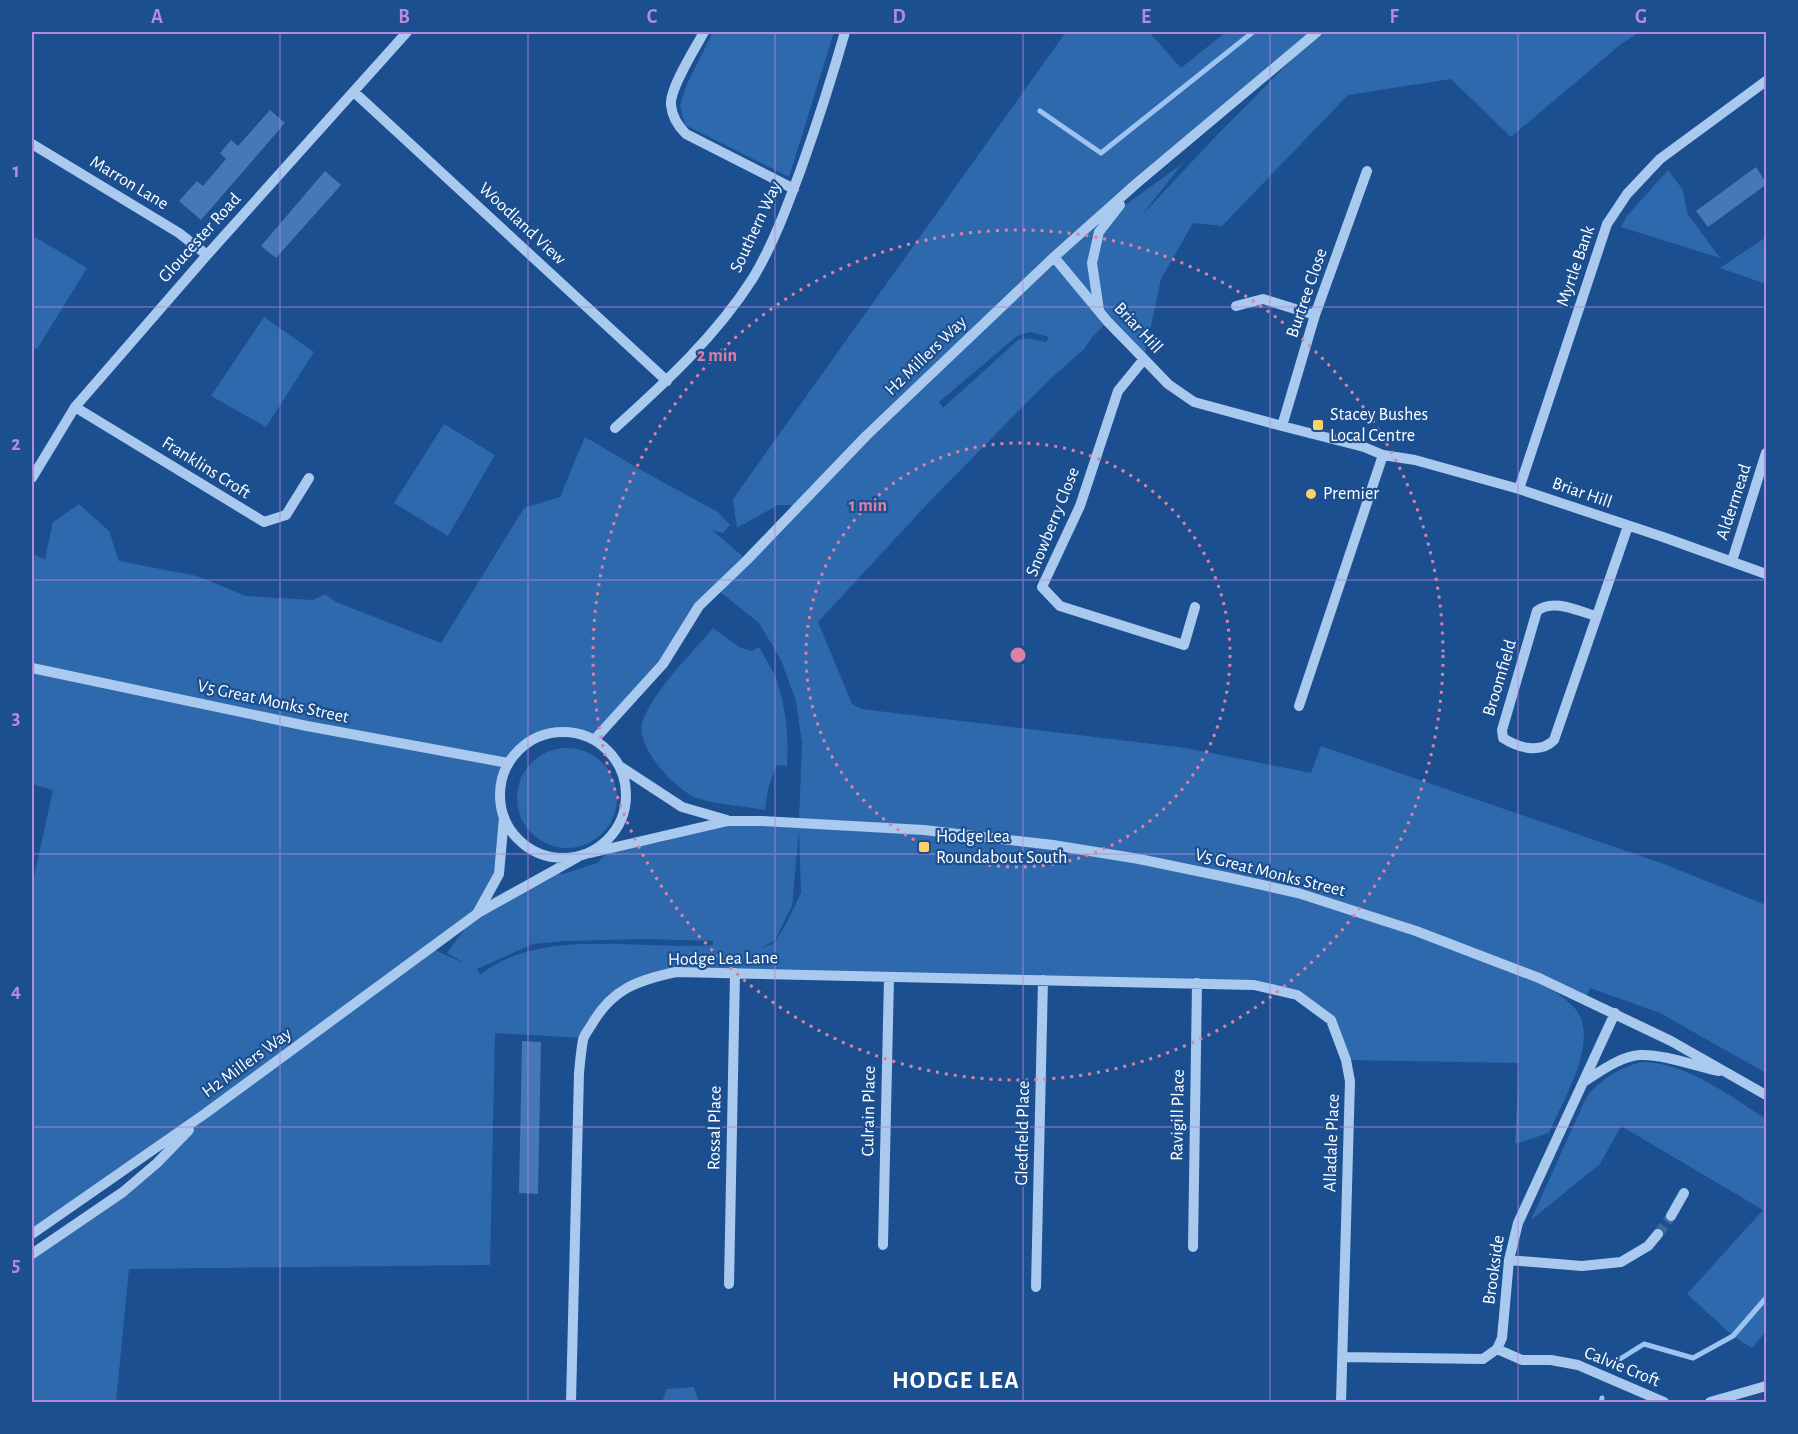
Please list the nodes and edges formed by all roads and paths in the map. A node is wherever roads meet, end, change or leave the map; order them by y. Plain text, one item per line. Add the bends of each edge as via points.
1 (407, 32) edge
2 (704, 32) edge
3 (845, 32) edge
4 (1317, 32) edge
5 (1767, 81) edge
6 (354, 92) junction
7 (32, 144) edge
8 (1367, 171) dead end
9 (1137, 183) junction
10 (794, 189) junction
11 (207, 255) junction
12 (1054, 257) junction
13 (1236, 306) dead end
14 (1100, 312) junction
15 (1316, 315) junction
16 (1144, 360) junction
17 (667, 381) junction
18 (75, 406) junction
19 (1282, 426) junction
20 (615, 428) dead end
21 (1767, 453) edge
22 (1383, 455) junction
23 (32, 478) edge
24 (309, 478) dead end
25 (1519, 489) junction
26 (1628, 526) junction
27 (1732, 561) junction
28 (1767, 574) edge
29 (1195, 607) dead end
30 (1596, 616) junction
31 (32, 668) edge
32 (1299, 706) dead end
33 (594, 740) junction
34 (508, 763) junction
35 (621, 767) junction
36 (504, 817) junction
37 (728, 821) junction
38 (590, 853) junction
39 (578, 857) junction
40 (478, 913) junction
41 (735, 973) junction
42 (889, 978) junction
43 (1043, 980) junction
44 (1197, 983) junction
45 (1254, 984) joint
46 (1615, 1013) junction
47 (1731, 1074) junction
48 (1585, 1081) junction
49 (1767, 1095) edge
50 (206, 1113) junction
51 (1684, 1194) dead end
52 (1671, 1216) tunnel mouth
53 (32, 1234) edge
54 (1658, 1234) tunnel mouth
55 (883, 1245) dead end
56 (1193, 1247) dead end
57 (32, 1254) edge
58 (1509, 1260) junction
59 (729, 1284) dead end
60 (1036, 1287) dead end
61 (1497, 1349) junction
62 (1342, 1357) junction
63 (1767, 1386) edge
64 (571, 1402) edge
65 (1341, 1402) edge
66 (1664, 1402) edge
67 (1710, 1402) edge

1 - 6 street, Gloucester Road
2 - 10 street via 673,90 672,115 686,134
3 - 10 street, Southern Way
4 - 9 street, H2 Millers Way
5 - 25 street, Myrtle Bank via 1660,159 1627,194 1607,224
6 - 11 street, Gloucester Road
6 - 17 street, Woodland View
7 - 11 street, Marron Lane via 179,232
8 - 15 street, Burtree Close
9 - 12 street, H2 Millers Way
9 - 14 street via 1099,232 1092,263
10 - 17 street, Southern Way via 753,277 710,337
11 - 18 street, Gloucester Road
12 - 14 street, Briar Hill
12 - 33 street, H2 Millers Way via 866,436 699,606 663,664
13 - 15 street via 1263,299
14 - 16 street, Briar Hill
15 - 19 street, Burtree Close
16 - 19 street, Briar Hill via 1167,384 1194,402
16 - 29 street, Snowberry Close via 1118,391 1080,506 1042,587 1060,606 1184,645
17 - 20 street, Southern Way
18 - 23 street, Gloucester Road
18 - 24 street, Franklins Croft via 264,522 286,515
19 - 22 street, Briar Hill
21 - 27 street, Aldermead
22 - 25 street, Briar Hill
22 - 32 street
25 - 26 street, Briar Hill
26 - 27 street, Briar Hill
26 - 30 street, Broomfield
27 - 28 street, Briar Hill
30 - 30 street, Broomfield via 1554,740 1539,750 1503,738 1502,730 1538,611 1551,604
31 - 34 street, V5 Great Monks Street via 307,726
33 - 34 street via 568,732 544,735 523,747
33 - 35 street
34 - 36 street via 500,798
35 - 37 street, V5 Great Monks Street via 682,807
35 - 38 street via 625,810 613,835
36 - 39 street via 518,839 539,854
36 - 40 street, H2 Millers Way via 499,874
37 - 38 street, V5 Great Monks Street
37 - 46 street, V5 Great Monks Street via 924,830 1053,845 1298,893 1416,931 1539,978
38 - 39 street
39 - 40 street, H2 Millers Way
40 - 50 street, H2 Millers Way
41 - 42 street, Hodge Lea Lane
41 - 59 street, Rossal Place
41 - 64 street, Hodge Lea Lane via 676,972 646,979 612,998 583,1038
42 - 43 street, Hodge Lea Lane
42 - 55 street, Culrain Place
43 - 44 street, Hodge Lea Lane
43 - 60 street, Gledfield Place
44 - 45 street, Hodge Lea Lane
44 - 56 street, Ravigill Place
45 - 62 street, Alladale Place via 1297,995 1331,1020 1346,1060 1350,1081
46 - 47 street, V5 Great Monks Street
46 - 48 street, Brookside
47 - 48 street via 1639,1055
47 - 49 street, V5 Great Monks Street
48 - 58 street, Brookside via 1518,1223
50 - 53 street, H2 Millers Way
50 - 57 street via 157,1164 123,1192
51 - 52 street
54 - 58 street via 1648,1246 1621,1262 1582,1266
58 - 61 street, Brookside via 1502,1338
61 - 62 street via 1483,1359
61 - 66 street, Calvie Croft via 1522,1360 1578,1365
62 - 65 street
63 - 67 street

